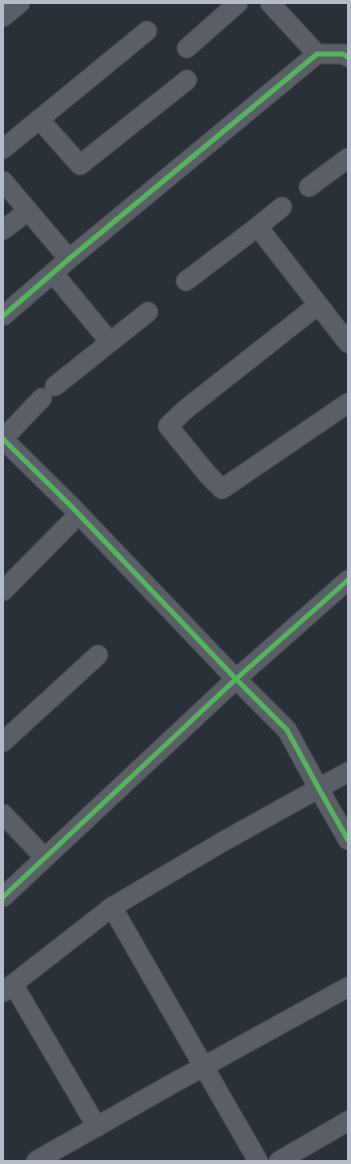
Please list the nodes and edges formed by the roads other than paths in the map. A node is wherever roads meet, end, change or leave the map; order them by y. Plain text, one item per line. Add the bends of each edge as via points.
1 (20, 3) edge
2 (238, 3) edge
3 (270, 3) edge
4 (3, 16) edge
5 (147, 31) dead end
6 (188, 48) dead end
7 (317, 54) junction
8 (348, 57) edge
9 (186, 80) dead end
10 (39, 119) junction
11 (3, 149) edge
12 (348, 158) edge
13 (3, 181) edge
14 (309, 187) dead end
15 (282, 206) dead end
16 (28, 211) junction
17 (258, 227) junction
18 (3, 230) edge
19 (69, 259) junction
20 (53, 273) junction
21 (186, 281) dead end
22 (318, 305) junction
23 (148, 312) dead end
24 (3, 316) edge
25 (110, 342) junction
26 (348, 343) edge
27 (348, 403) edge
28 (79, 514) junction
29 (348, 580) edge
30 (3, 591) edge
31 (98, 655) dead end
32 (236, 680) junction
33 (3, 742) edge
34 (348, 772) edge
35 (319, 789) junction
36 (3, 814) edge
37 (348, 840) edge
38 (45, 858) junction
39 (3, 897) edge
40 (112, 907) junction
41 (348, 987) edge
42 (8, 988) edge
43 (204, 1066) junction
44 (348, 1121) edge
45 (97, 1127) junction
46 (36, 1161) edge
47 (258, 1161) edge
48 (279, 1161) edge

1 - 4 street
2 - 6 street
3 - 7 street
5 - 10 street
7 - 8 street via 343,54
7 - 19 street
9 - 10 street via 80,165
10 - 11 street
12 - 14 street
13 - 16 street
15 - 17 street
16 - 18 street
16 - 19 street
17 - 21 street
17 - 22 street
19 - 20 street
20 - 24 street
20 - 25 street
22 - 26 street
22 - 27 street via 168,426 222,489
23 - 25 street
25 - 28 street via 49,392 3,439
28 - 30 street
28 - 32 street
29 - 32 street
31 - 33 street
32 - 35 street via 287,730
32 - 38 street
34 - 35 street
35 - 37 street
35 - 40 street
36 - 38 street
38 - 39 street
40 - 42 street
40 - 43 street
41 - 43 street
42 - 45 street
43 - 45 street
43 - 47 street
44 - 48 street
45 - 46 street

